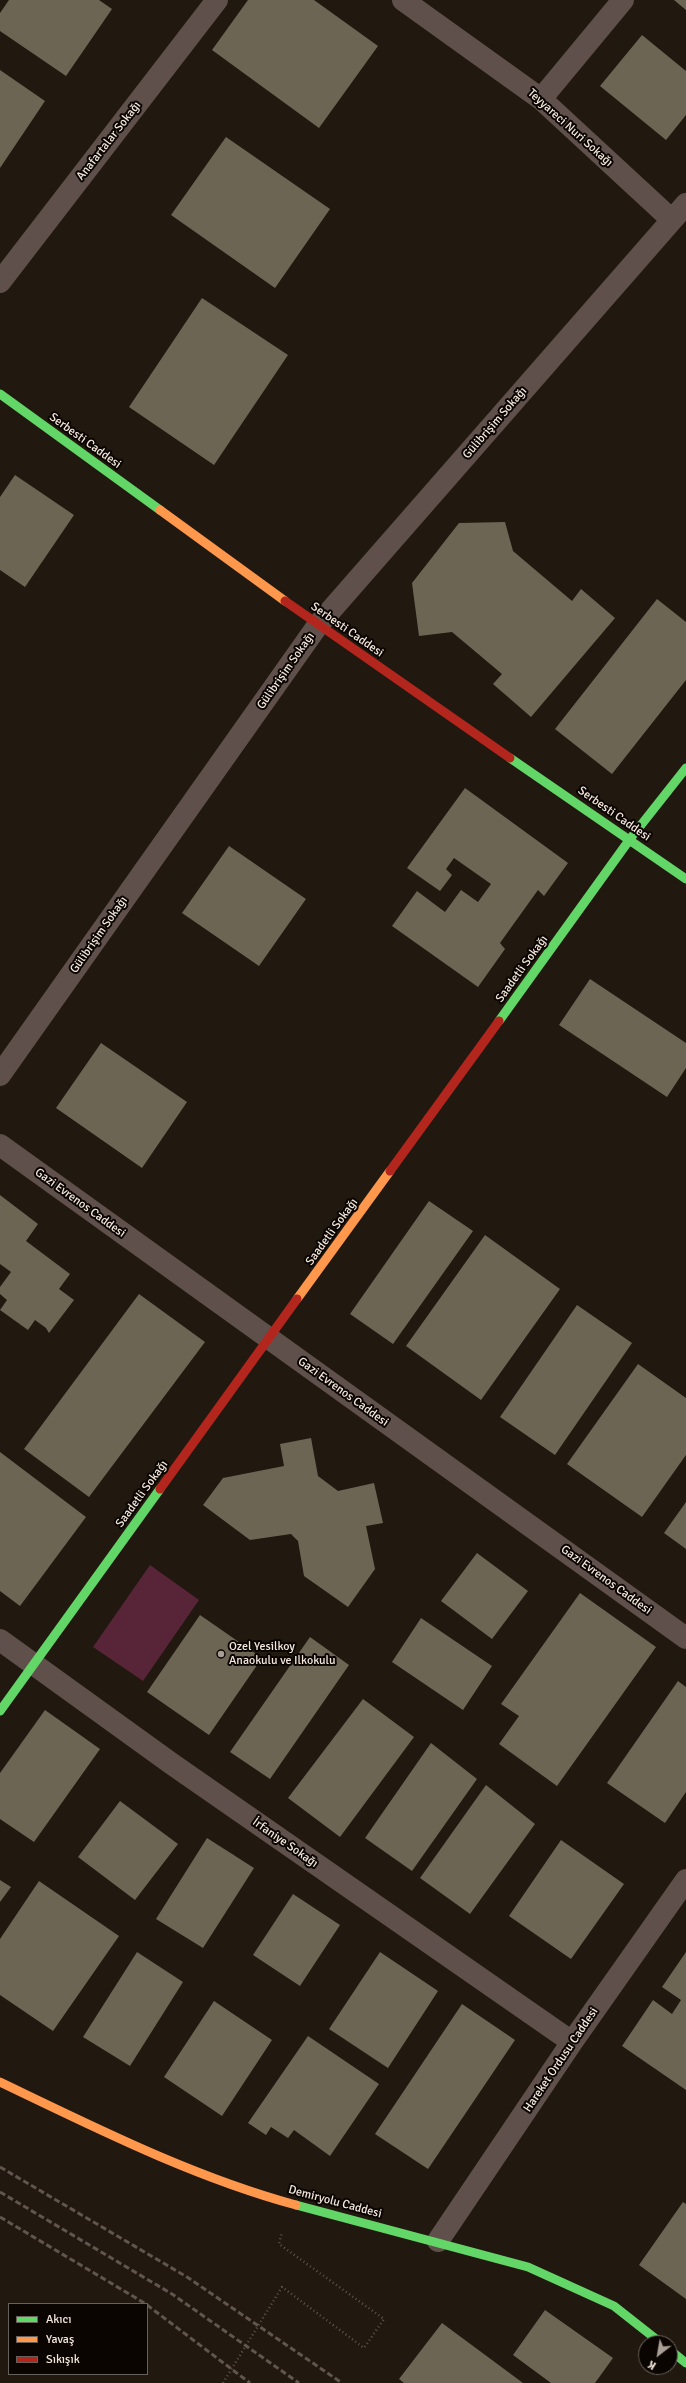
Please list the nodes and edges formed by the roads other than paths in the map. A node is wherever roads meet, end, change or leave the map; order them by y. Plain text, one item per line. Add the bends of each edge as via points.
1 (218, 0) edge
2 (403, 0) edge
3 (623, 0) edge
4 (541, 99) junction
5 (686, 204) edge
6 (672, 220) junction
7 (0, 282) edge
8 (0, 394) edge
9 (318, 625) junction
10 (686, 768) edge
11 (630, 839) junction
12 (686, 879) edge
13 (0, 1075) edge
14 (0, 1145) edge
15 (269, 1340) junction
16 (686, 1638) edge
17 (0, 1640) edge
18 (35, 1664) junction
19 (0, 1711) edge
20 (686, 1880) edge
21 (572, 2042) junction
22 (0, 2082) edge
23 (438, 2242) junction
24 (651, 2335) edge
25 (678, 2356) edge
26 (686, 2363) edge

1 - 7 street, Anafartalar Sokağı
2 - 4 street, Teyyareci Nuri Sokağı
3 - 4 street
4 - 6 street, Teyyareci Nuri Sokağı
5 - 6 street, Gülibrişim Sokağı
6 - 9 street, Gülibrişim Sokağı
8 - 9 main road, Serbesti Caddesi
9 - 11 main road, Serbesti Caddesi
9 - 13 street, Gülibrişim Sokağı
10 - 11 main road, Saadetli Sokağı
11 - 12 main road, Serbesti Caddesi
11 - 15 main road, Saadetli Sokağı
14 - 15 street, Gazi Evrenos Caddesi
15 - 16 street, Gazi Evrenos Caddesi
15 - 18 main road, Saadetli Sokağı
17 - 18 street, İrfaniye Sokağı
18 - 19 main road, Saadetli Sokağı
18 - 21 street, İrfaniye Sokağı via 172,1764
20 - 21 street, Hareket Ordusu Caddesi
21 - 23 street, Hareket Ordusu Caddesi
22 - 23 main road, Demiryolu Caddesi via 132,2145 260,2195
23 - 24 main road, Demiryolu Caddesi via 528,2266 614,2306
25 - 26 main road

